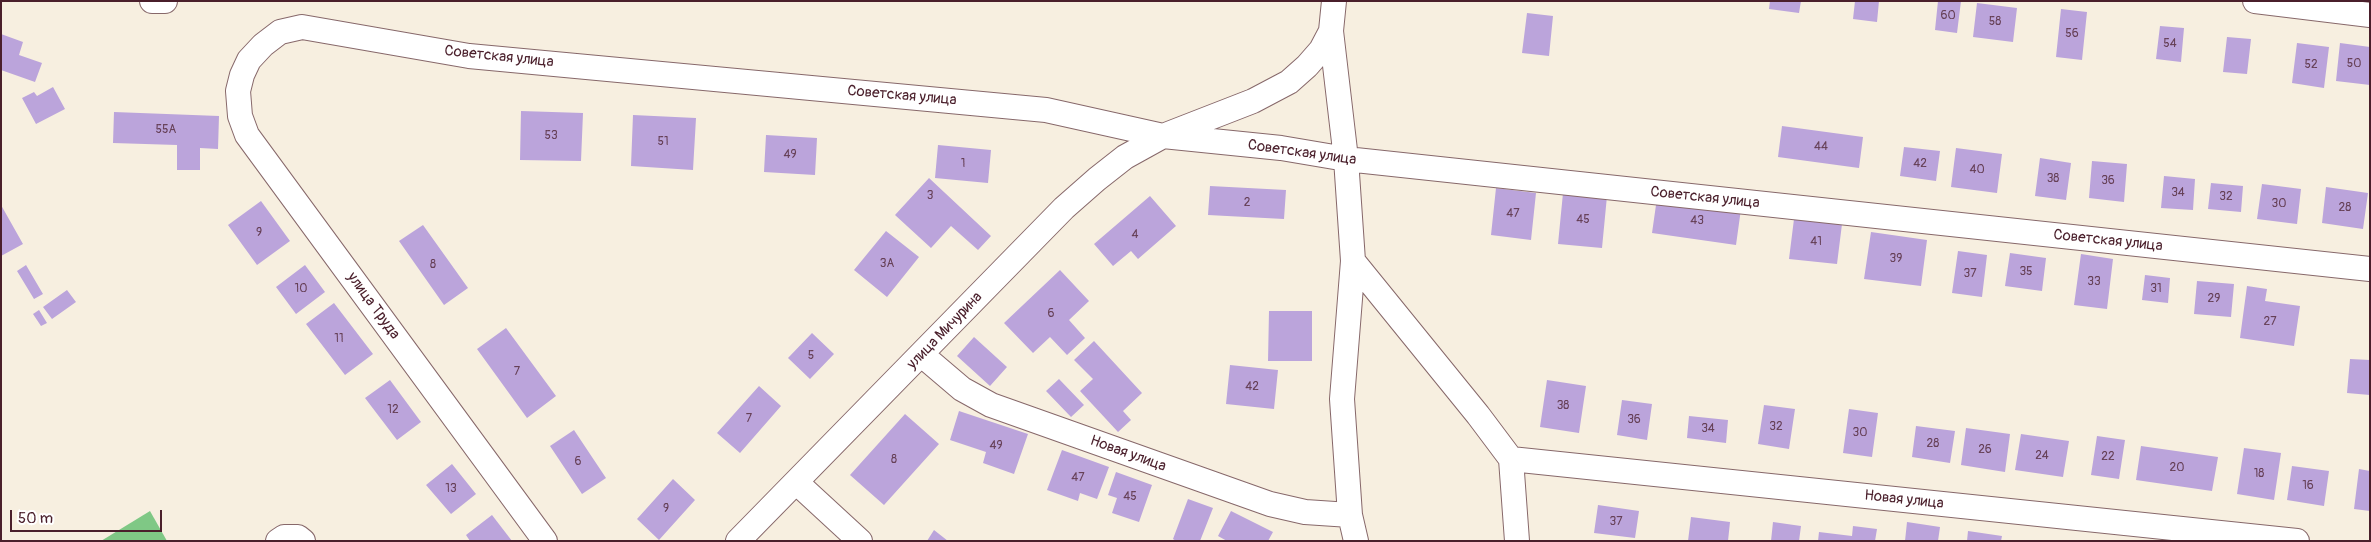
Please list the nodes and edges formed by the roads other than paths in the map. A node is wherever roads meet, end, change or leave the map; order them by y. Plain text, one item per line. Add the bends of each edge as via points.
1 (152, 1) edge
2 (165, 1) edge
3 (1334, 1) edge
4 (2255, 1) edge
5 (2370, 15) edge
6 (1331, 31) junction
7 (249, 60) joint
8 (1163, 136) junction
9 (1346, 159) junction
10 (1353, 261) junction
11 (2370, 269) edge
12 (922, 355) junction
13 (1510, 460) junction
14 (797, 482) junction
15 (1350, 515) junction
16 (278, 541) edge
17 (303, 541) edge
18 (545, 541) edge
19 (738, 541) edge
20 (860, 541) edge
21 (1356, 541) edge
22 (1517, 541) edge
23 (2297, 541) edge

1 - 2 street
3 - 6 street
4 - 5 street
6 - 8 street, улица Мичурина via 1321,50 1289,82 1253,101
6 - 9 street
7 - 8 street, Советская улица via 280,32 302,27 469,56 1046,110
7 - 18 street, улица Труда via 238,91 240,116 247,135
8 - 9 street, Советская улица via 1281,148
8 - 12 street, улица Мичурина via 1125,157 1064,208
9 - 10 street
9 - 11 street, Советская улица
10 - 13 street via 1478,415
10 - 15 street via 1342,399
12 - 14 street, улица Мичурина
12 - 15 street, Новая улица via 962,389 991,405 1270,504 1305,512
13 - 22 street
13 - 23 street, Новая улица
14 - 19 street, улица Мичурина
14 - 20 street
15 - 21 street
16 - 17 street via 284,537 298,537

